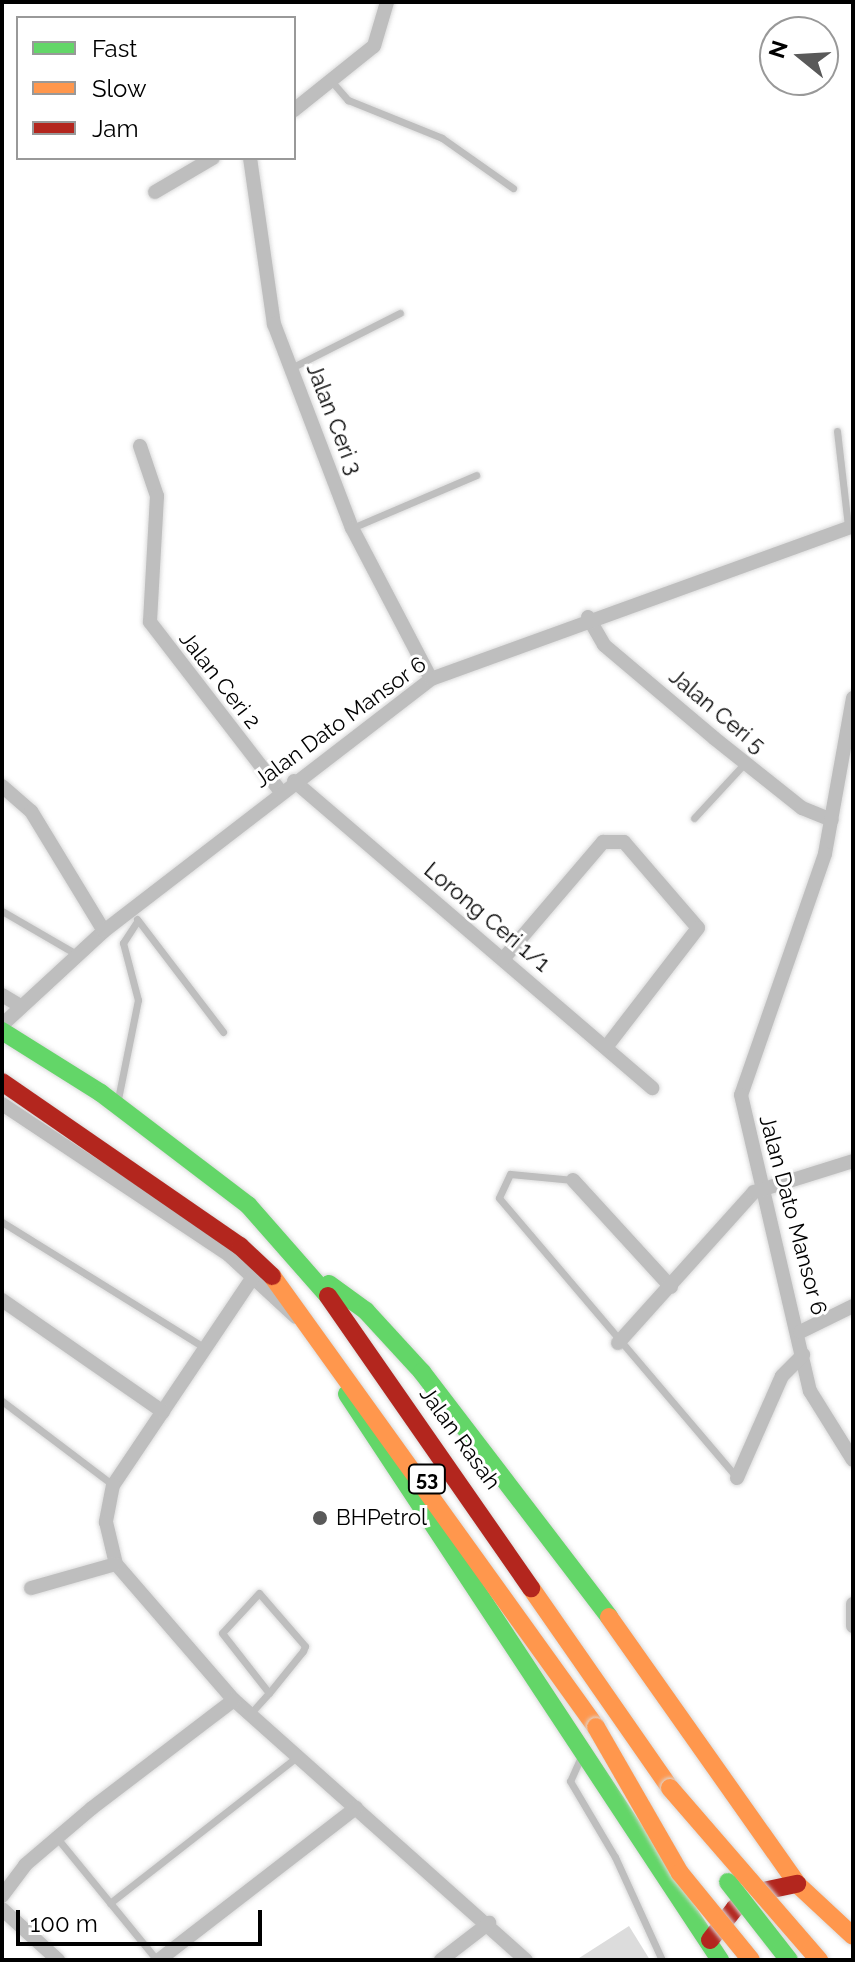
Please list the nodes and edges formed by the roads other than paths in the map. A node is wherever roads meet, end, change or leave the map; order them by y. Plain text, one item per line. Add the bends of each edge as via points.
1 (387, 2) edge
2 (333, 83) junction
3 (296, 109) edge
4 (210, 160) edge
5 (250, 160) edge
6 (513, 188) dead end
7 (155, 192) dead end
8 (400, 313) dead end
9 (290, 368) junction
10 (837, 431) dead end
11 (140, 446) dead end
12 (476, 475) dead end
13 (851, 526) edge
14 (352, 528) junction
15 (588, 617) junction
16 (431, 679) junction
17 (853, 698) edge
18 (849, 760) edge
19 (745, 763) junction
20 (294, 781) junction
21 (2, 786) edge
22 (280, 791) junction
23 (694, 818) dead end
24 (832, 820) junction
25 (2, 911) edge
26 (135, 915) junction
27 (104, 931) junction
28 (78, 955) junction
29 (504, 958) junction
30 (2, 995) edge
31 (20, 1006) junction
32 (2, 1028) edge
33 (223, 1032) dead end
34 (607, 1046) junction
35 (2, 1082) edge
36 (652, 1088) dead end
37 (2, 1104) edge
38 (117, 1105) junction
39 (853, 1161) edge
40 (573, 1180) joint
41 (764, 1187) junction
42 (2, 1222) edge
43 (240, 1246) junction
44 (311, 1271) junction
45 (253, 1277) junction
46 (671, 1287) junction
47 (2, 1300) edge
48 (853, 1306) edge
49 (296, 1317) junction
50 (800, 1332) junction
51 (618, 1343) junction
52 (205, 1348) junction
53 (803, 1355) junction
54 (2, 1401) edge
55 (163, 1412) junction
56 (853, 1460) edge
57 (737, 1478) joint
58 (113, 1485) junction
59 (116, 1564) junction
60 (31, 1588) dead end
61 (853, 1604) edge
62 (853, 1626) edge
63 (269, 1693) junction
64 (234, 1700) junction
65 (250, 1714) junction
66 (584, 1751) junction
67 (298, 1756) junction
68 (670, 1788) junction
69 (356, 1808) junction
70 (57, 1837) junction
71 (680, 1873) junction
72 (797, 1884) junction
73 (2, 1896) edge
74 (110, 1903) junction
75 (4, 1915) edge
76 (489, 1923) junction
77 (853, 1936) edge
78 (709, 1942) junction
79 (58, 1960) edge
80 (158, 1960) edge
81 (441, 1960) edge
82 (526, 1960) edge
83 (662, 1960) edge
84 (720, 1960) edge
85 (734, 1960) edge
86 (751, 1960) edge
87 (789, 1960) edge
88 (819, 1960) edge

1 - 2 street via 374,46
2 - 3 street
2 - 6 lane via 348,100 442,138
4 - 7 street
5 - 9 street, Jalan Ceri 3 via 258,248
8 - 9 lane
9 - 14 street, Jalan Ceri 3
10 - 13 lane
11 - 22 street, Jalan Ceri 2 via 157,496 150,622
12 - 14 lane
13 - 15 street, Jalan Dato Mansor 6
14 - 16 street, Jalan Ceri 3
15 - 16 street, Jalan Dato Mansor 6
15 - 19 street, Jalan Ceri 5 via 604,645
16 - 20 street, Jalan Dato Mansor 6
17 - 18 street, Jalan Dato Mansor 6
18 - 24 street, Jalan Dato Mansor 6
19 - 23 lane
19 - 24 street, Jalan Ceri 5 via 802,808
20 - 22 street, Jalan Dato Mansor 6
20 - 29 street, Lorong Ceri 1/1
21 - 27 street via 31,811
22 - 26 street, Jalan Dato Mansor 6
24 - 41 street, Jalan Dato Mansor 6 via 792,961 742,1081 743,1112
25 - 28 lane
26 - 27 street, Jalan Dato Mansor 6
26 - 33 lane
26 - 38 lane via 123,943 138,1000
27 - 28 street, Jalan Dato Mansor 6
28 - 31 street, Jalan Dato Mansor 6
29 - 34 street, Lorong Ceri 1/1
29 - 34 street via 603,842 624,842 698,928
30 - 31 street
31 - 32 street, Jalan Dato Mansor 6
32 - 38 highway, Jalan Rasah / 53
34 - 36 street, Lorong Ceri 1/1
35 - 43 highway, 53
37 - 45 street
38 - 44 highway, Jalan Rasah / 53 via 248,1205
39 - 41 street
40 - 46 street
40 - 51 lane via 510,1174 499,1198
41 - 46 street
41 - 50 street, Jalan Dato Mansor 6
42 - 52 lane
43 - 49 highway
43 - 71 highway, 53, bridge via 291,1294 354,1376 596,1727
44 - 68 highway, Jalan Rasah / 53
44 - 72 highway via 366,1311 534,1511
45 - 49 street
45 - 52 street
46 - 51 street
47 - 55 street
48 - 50 street
49 - 66 highway
50 - 53 street, Jalan Dato Mansor 6
51 - 57 lane
52 - 55 street
53 - 56 street, Jalan Dato Mansor 6 via 821,1418
53 - 57 street via 782,1376
54 - 58 lane
55 - 58 street
58 - 59 street via 106,1522
59 - 60 street
59 - 64 street
61 - 62 street
63 - 63 lane via 305,1641 259,1593 222,1633
63 - 65 lane
64 - 65 street
64 - 70 street
65 - 67 street
66 - 78 highway
66 - 83 lane via 570,1781 615,1857
67 - 69 street
67 - 74 lane
68 - 87 highway, Jalan Rasah / 53, bridge
68 - 88 highway, bridge
69 - 76 street
69 - 80 street
70 - 73 street
70 - 74 lane
71 - 85 highway, bridge
71 - 86 highway, 53, bridge
72 - 77 highway
72 - 78 highway via 763,1891 735,1908
74 - 80 lane
75 - 79 street
76 - 81 street
76 - 82 street
78 - 84 highway

